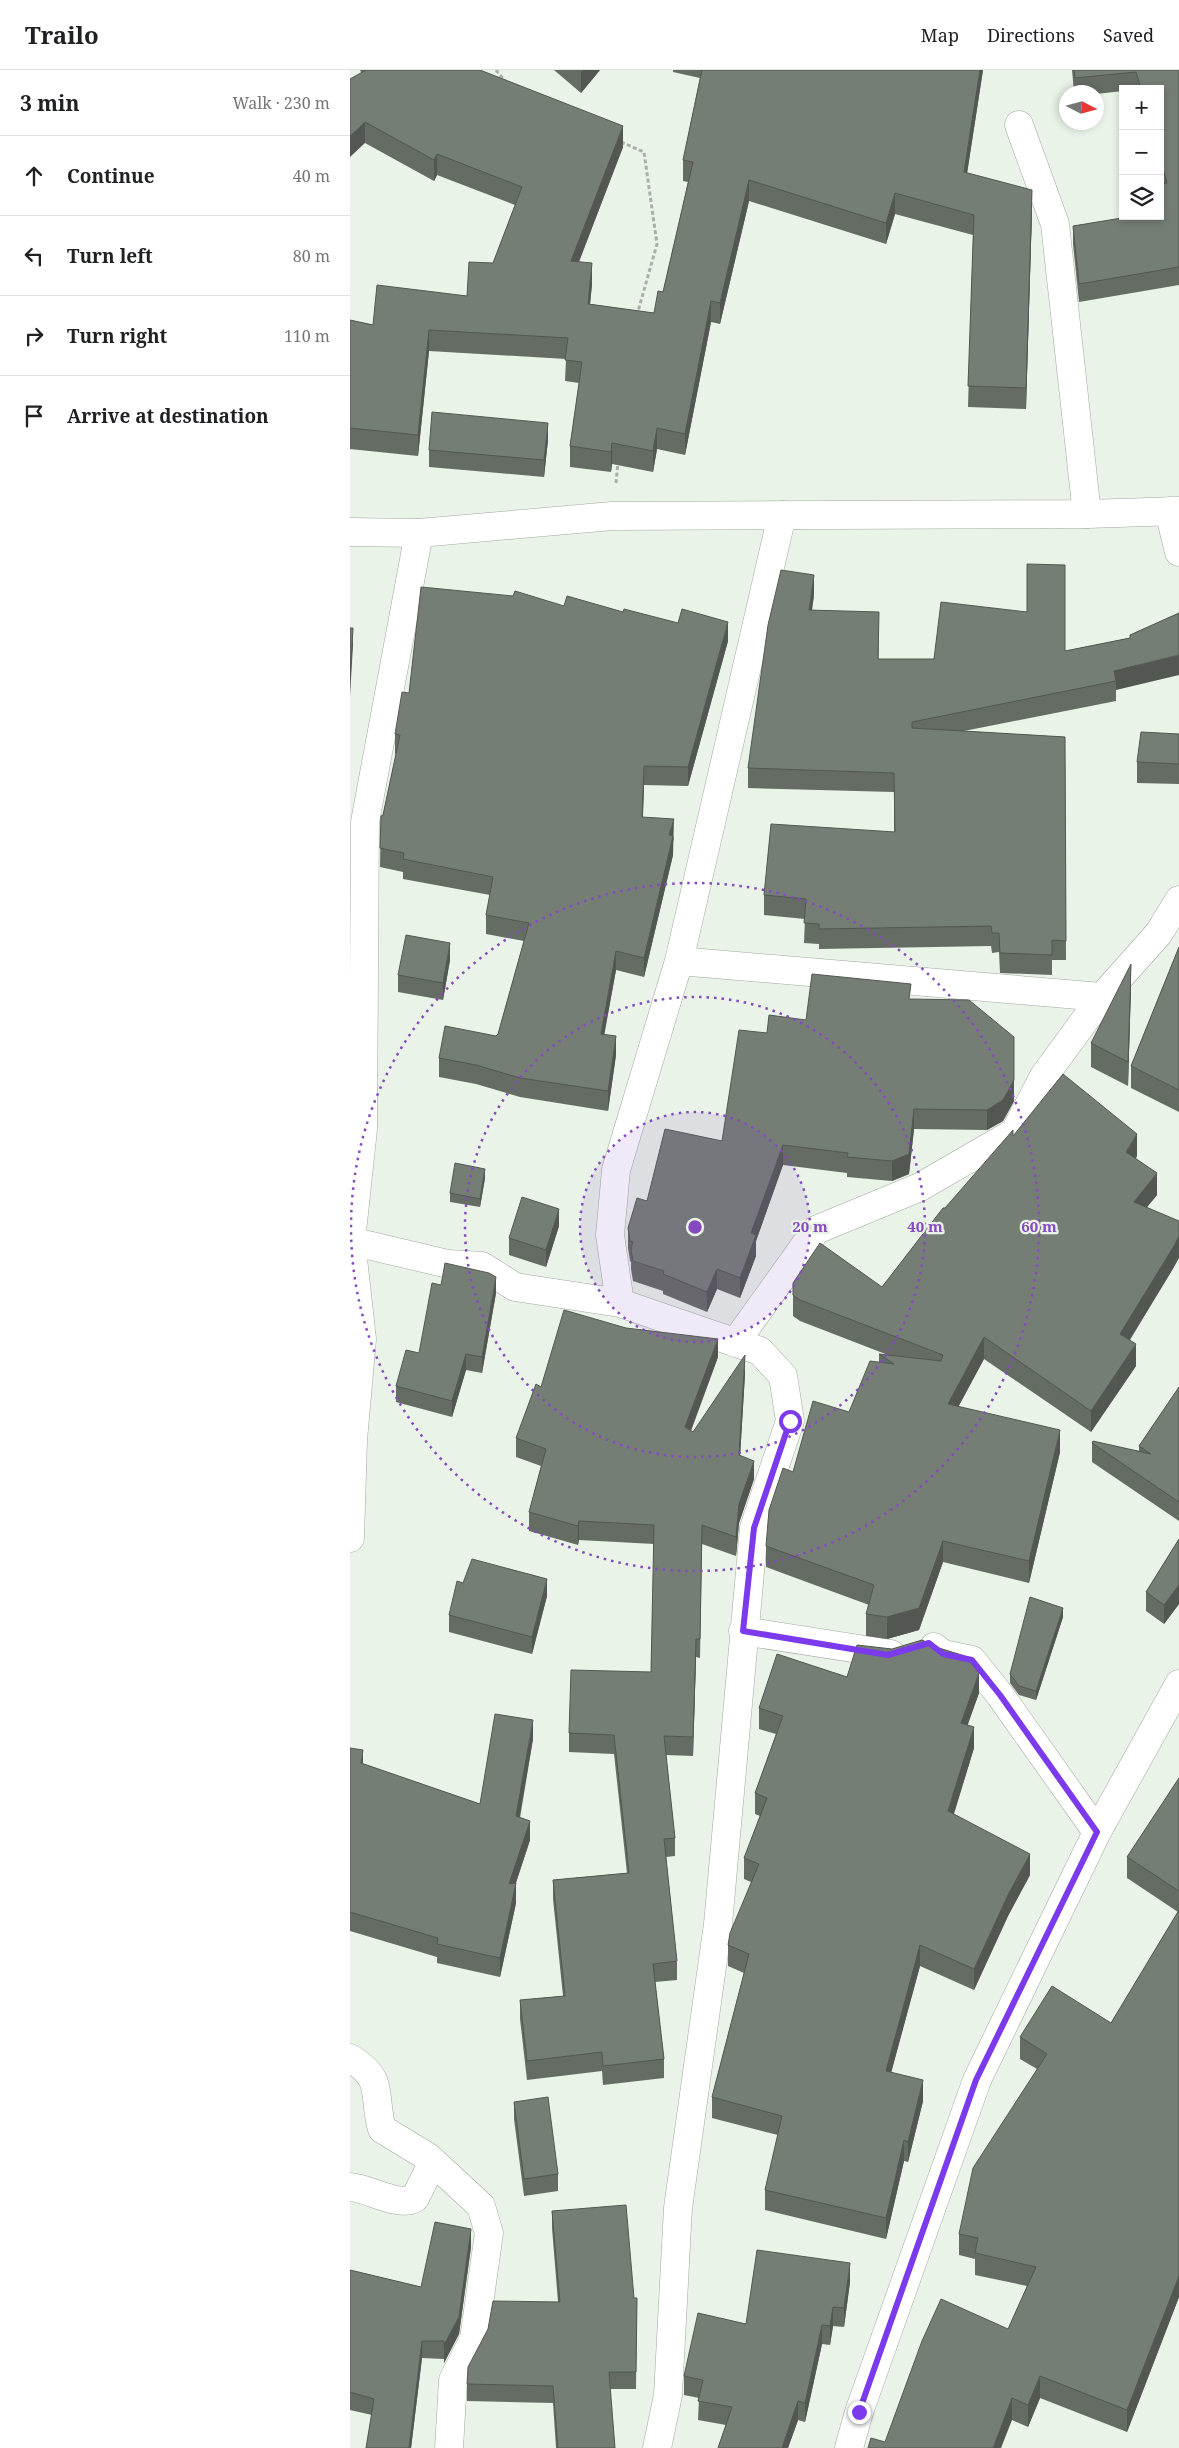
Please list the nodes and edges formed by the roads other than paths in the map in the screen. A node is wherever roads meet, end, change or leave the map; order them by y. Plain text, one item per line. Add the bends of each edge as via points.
1 (1019, 125) dead end
2 (1174, 511) edge
3 (1087, 514) junction
4 (782, 515) junction
5 (350, 532) edge
6 (419, 533) junction
7 (1179, 552) edge
8 (1179, 900) edge
9 (679, 961) junction
10 (1102, 997) junction
11 (356, 1119) edge
12 (351, 1241) edge
13 (620, 1303) junction
14 (735, 1342) junction
15 (356, 1347) edge
16 (350, 1538) edge
17 (743, 1631) junction
18 (1179, 1684) edge
19 (1097, 1832) junction
20 (350, 2058) edge
21 (433, 2162) junction
22 (350, 2187) edge
23 (449, 2448) edge
24 (657, 2448) edge
25 (849, 2448) edge

1 - 3 street via 1055,224
2 - 3 street
2 - 7 street
3 - 4 street
4 - 6 street via 612,516
4 - 9 street
5 - 6 street
6 - 11 street via 365,822
8 - 10 street via 1159,933
9 - 10 street
9 - 13 street via 616,1170 610,1235
10 - 14 street via 1044,1076 1016,1132 920,1187 816,1230
11 - 12 street
12 - 13 street via 448,1264 482,1266 515,1287
12 - 15 street
13 - 14 street
14 - 17 street via 760,1351 783,1376 790,1421 754,1528
15 - 16 street
17 - 19 street via 888,1655 929,1643 943,1654 972,1660
17 - 24 street via 718,1924 678,2208 668,2395
18 - 19 street
19 - 25 street via 976,2080
20 - 21 street via 376,2083 377,2110 382,2129
21 - 22 street via 415,2198 410,2201 401,2202
21 - 23 street via 481,2206 489,2233 474,2339 454,2380

